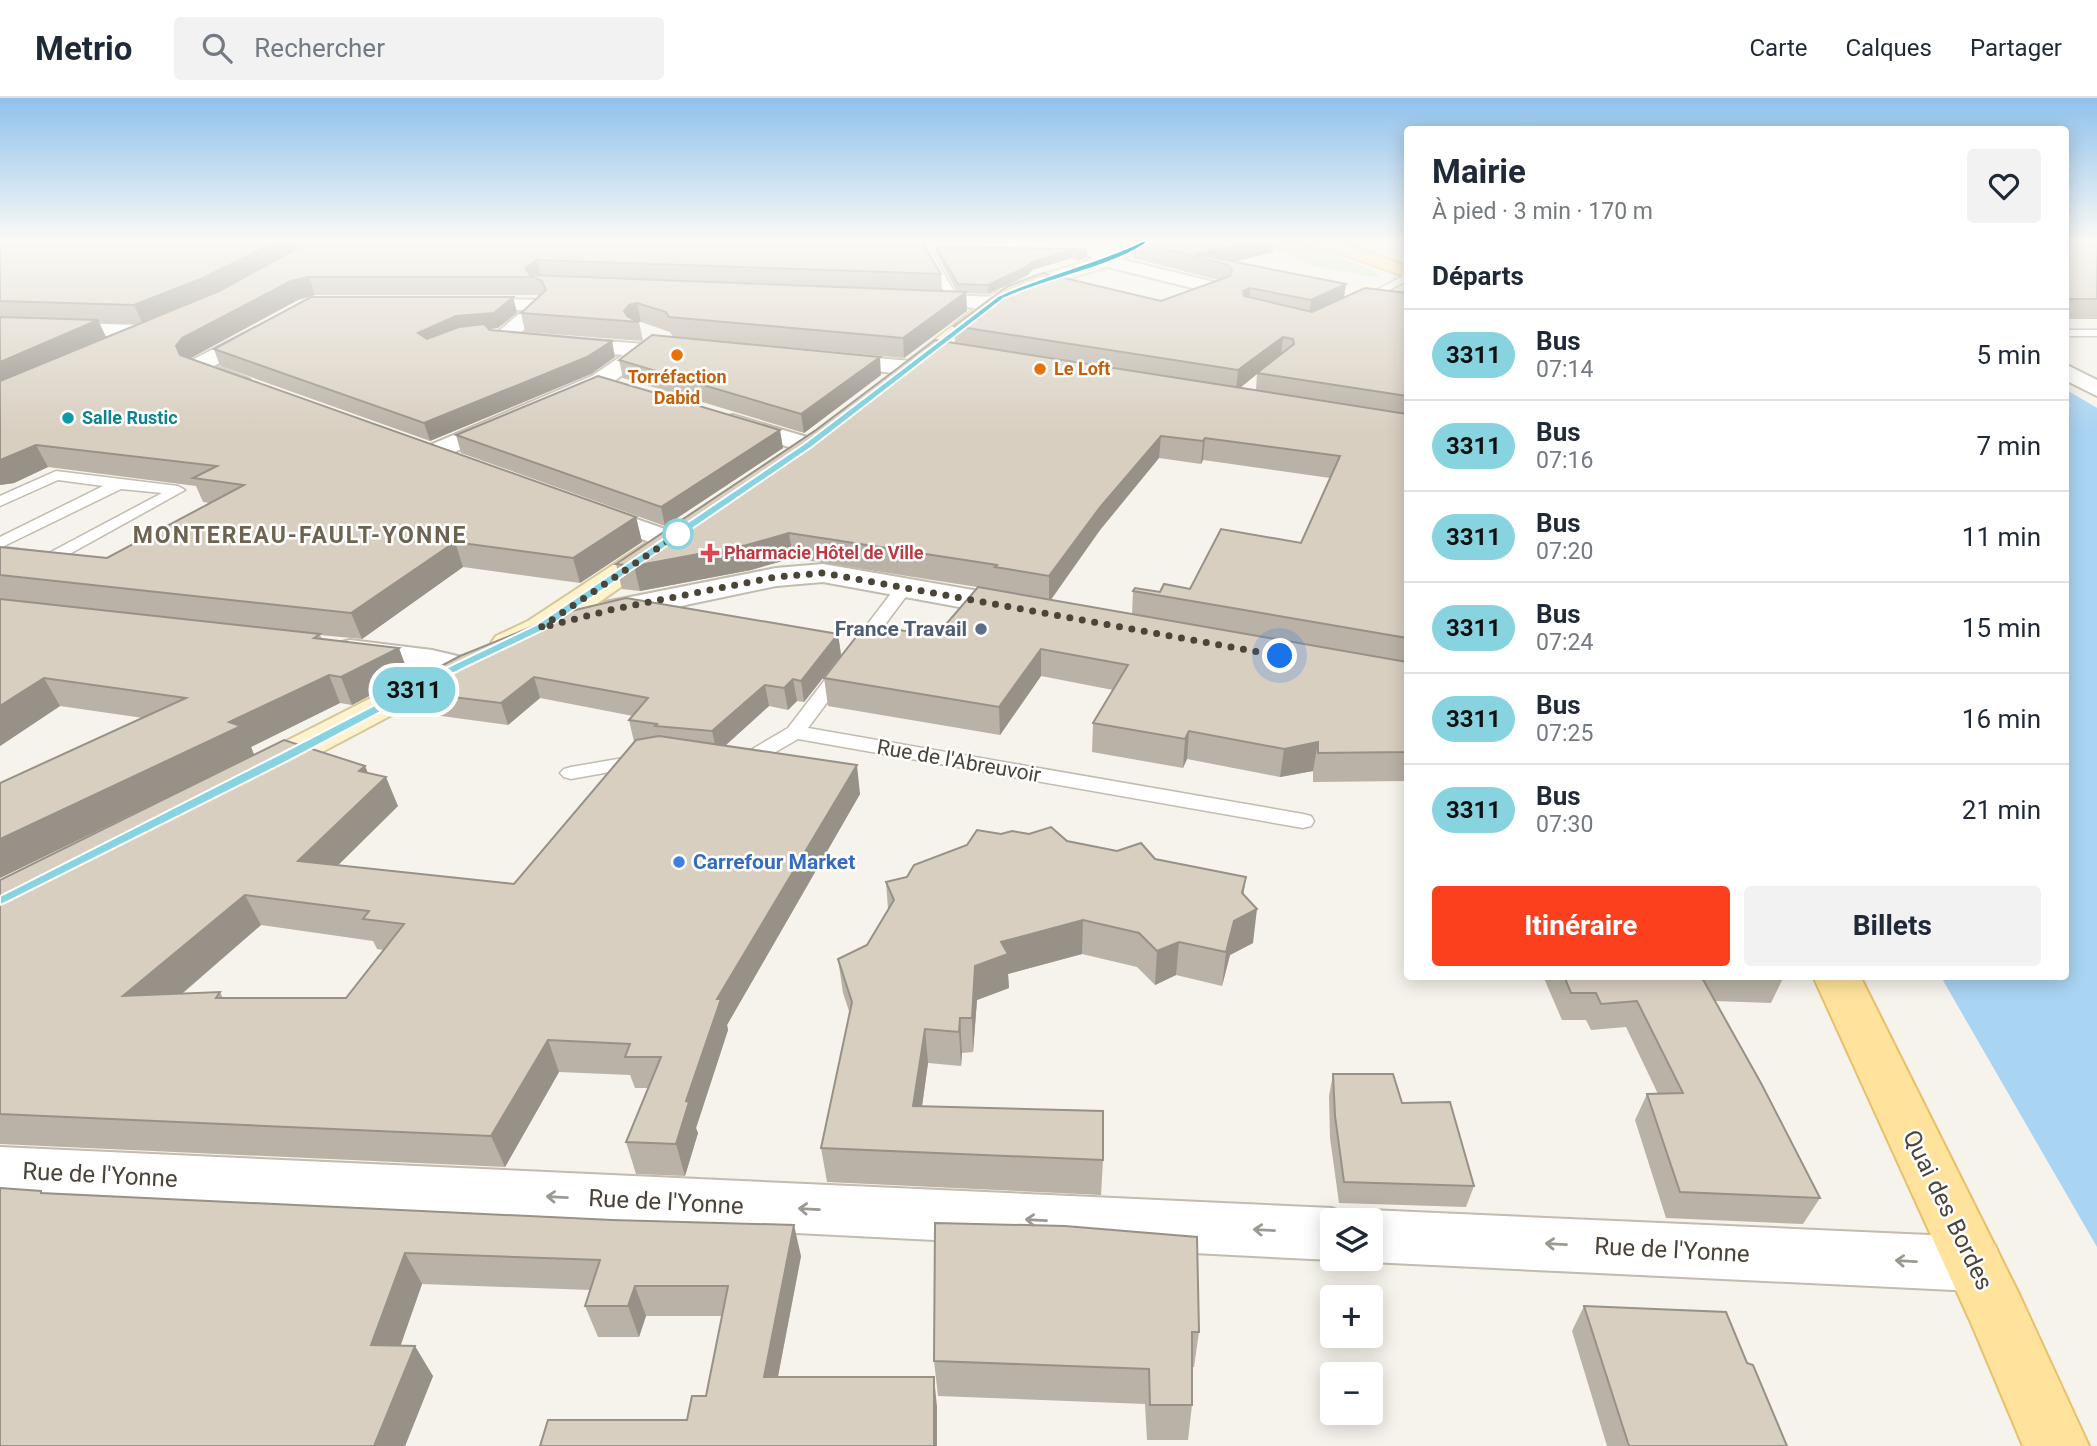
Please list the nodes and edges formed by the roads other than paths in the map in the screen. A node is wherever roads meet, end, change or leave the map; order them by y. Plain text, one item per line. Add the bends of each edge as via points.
1 (453, 305) edge
2 (990, 305) edge
3 (1175, 305) edge
4 (1351, 305) edge
5 (1172, 306) edge
6 (1347, 307) edge
7 (73, 308) edge
8 (525, 309) junction
9 (280, 320) edge
10 (547, 322) edge
11 (187, 324) edge
12 (0, 327) edge
13 (30, 327) junction
14 (635, 328) edge
15 (150, 331) junction
16 (217, 332) edge
17 (257, 333) junction
18 (2069, 333) edge
19 (2097, 333) edge
20 (485, 335) edge
21 (655, 346) junction
22 (934, 351) junction
23 (99, 352) edge
24 (958, 354) edge
25 (813, 359) edge
26 (911, 368) junction
27 (2069, 373) edge
28 (600, 381) junction
29 (626, 389) edge
30 (2097, 389) edge
31 (882, 390) edge
32 (264, 393) edge
33 (715, 416) edge
34 (818, 438) joint
35 (784, 462) edge
36 (470, 467) edge
37 (120, 484) junction
38 (0, 502) edge
39 (571, 504) edge
40 (679, 534) joint
41 (0, 544) edge
42 (0, 552) edge
43 (905, 587) junction
44 (1046, 612) edge
45 (540, 628) junction
46 (324, 648) edge
47 (458, 666) junction
48 (795, 732) junction
49 (666, 756) edge
50 (716, 762) edge
51 (571, 774) dead end
52 (234, 783) edge
53 (1303, 821) dead end
54 (1838, 980) edge
55 (0, 1170) edge
56 (1320, 1233) edge
57 (1383, 1237) edge
58 (1974, 1264) junction
59 (2056, 1446) edge

1 - 8 street
2 - 22 main road
3 - 5 street
4 - 6 lane
7 - 13 street
8 - 10 street
8 - 20 lane
8 - 21 street via 501,339
9 - 17 street
11 - 15 street
12 - 13 street
13 - 15 street
14 - 21 street via 662,338
15 - 23 street
16 - 17 street
17 - 32 street via 198,368
18 - 19 lane
21 - 28 street
22 - 24 street
22 - 26 main road
25 - 26 street
26 - 31 main road
27 - 30 street
28 - 29 street
28 - 36 street via 422,450
33 - 34 street
34 - 35 main road
37 - 38 lane via 56,475
37 - 41 lane
37 - 42 lane via 178,491 51,558
39 - 40 street
40 - 45 main road
43 - 44 street
43 - 45 street via 823,573 799,574
43 - 48 lane
45 - 47 main road
46 - 47 street
47 - 52 main road
48 - 50 lane via 740,765
48 - 53 lane, Rue de l'Abreuvoir
49 - 51 lane
54 - 58 main road, Quai des Bordes
56 -> 55 street, Rue de l'Yonne
58 -> 57 street, Rue de l'Yonne
58 - 59 main road, Quai des Bordes

